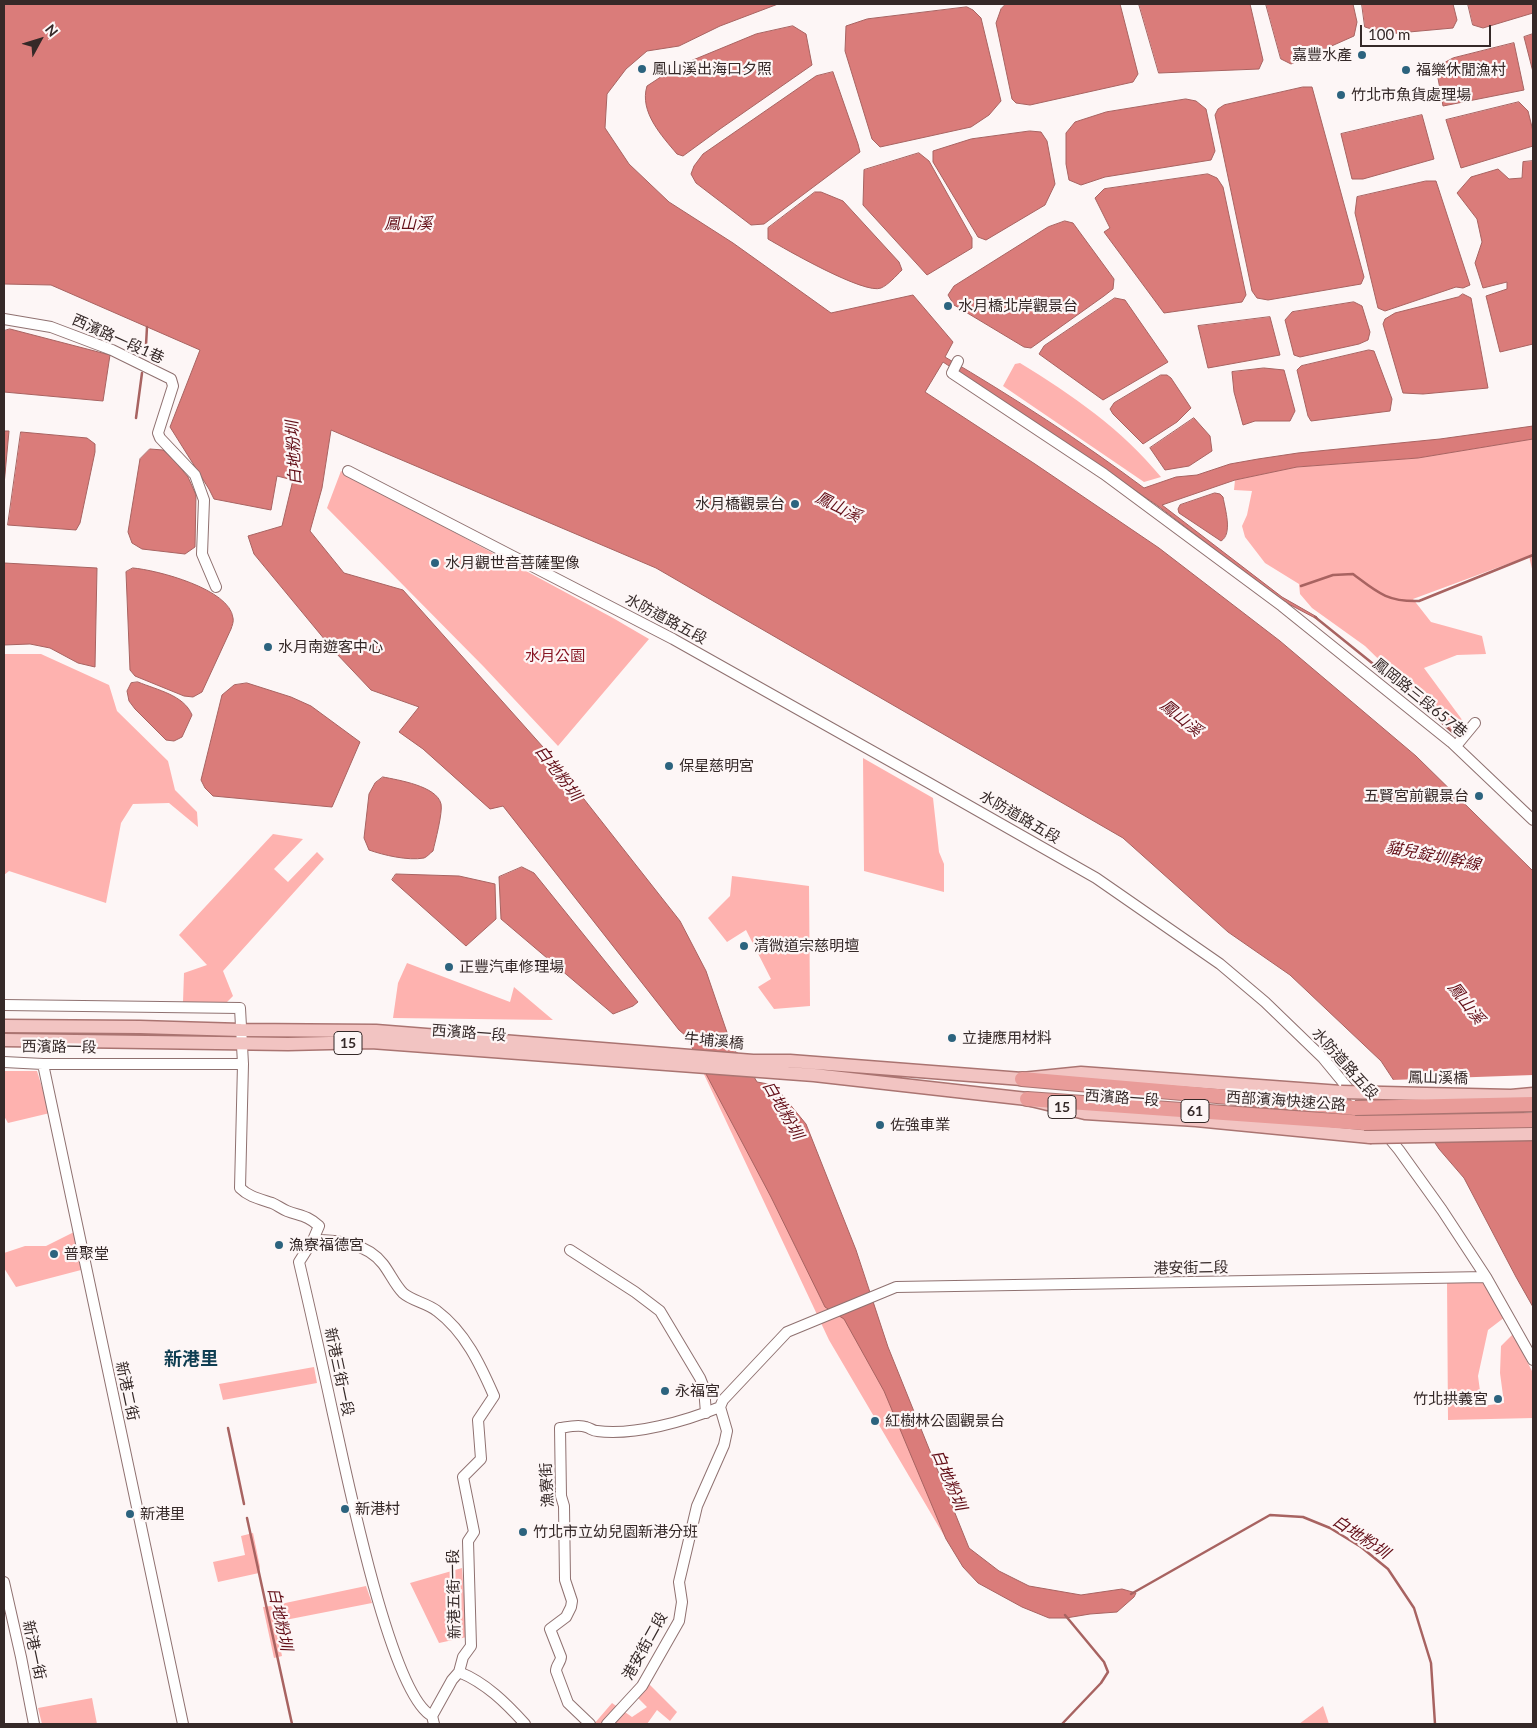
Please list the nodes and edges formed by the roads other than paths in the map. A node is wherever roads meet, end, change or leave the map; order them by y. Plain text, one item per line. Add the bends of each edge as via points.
1 (4, 319) edge
2 (958, 362) dead end
3 (348, 471) dead end
4 (216, 587) dead end
5 (1474, 723) dead end
6 (1456, 746) junction
7 (1533, 820) edge
8 (4, 1005) edge
9 (4, 1026) edge
10 (242, 1030) junction
11 (4, 1040) edge
12 (242, 1044) junction
13 (672, 1053) joint
14 (4, 1062) edge
15 (43, 1064) junction
16 (243, 1064) junction
17 (754, 1066) junction
18 (692, 1067) joint
19 (1022, 1079) junction
20 (1341, 1092) joint
21 (1533, 1094) edge
22 (1027, 1098) junction
23 (1533, 1104) edge
24 (1355, 1108) joint
25 (1533, 1120) edge
26 (1533, 1134) edge
27 (313, 1240) junction
28 (570, 1250) dead end
29 (1486, 1277) junction
30 (1533, 1360) edge
31 (720, 1407) junction
32 (706, 1413) junction
33 (4, 1582) edge
34 (459, 1672) junction
35 (433, 1720) edge
36 (34, 1724) edge
37 (183, 1724) edge
38 (525, 1724) edge
39 (590, 1724) edge
40 (607, 1724) edge

1 - 4 street, 西濱路一段1巷 via 52,327 112,350 171,379 173,386 158,432 195,475 204,500 202,554
2 - 6 street, 鳳岡路三段657巷 via 952,373 1104,474 1282,606
3 - 29 street, 水防道路五段 via 673,639 930,783 1096,878 1220,964 1323,1058 1399,1150
5 - 6 street
6 - 7 street, 鳳岡路三段657巷
8 - 10 street via 240,1008
9 - 10 main road, 西濱路一段 / 15
10 - 12 street
10 - 13 main road, 西濱路一段 / 15 via 376,1031
11 - 12 main road, 西濱路一段 / 15
12 - 16 street
12 - 18 main road, 西濱路一段 / 15 via 371,1042
13 - 17 main road, 牛埔溪橋 / 15
14 - 15 street, 西濱路一段
15 - 16 street, 西濱路一段
15 - 37 street, 新港二街
16 - 27 street via 240,1188 247,1195 312,1220 319,1226
17 - 18 main road, 牛埔溪橋 / 15
17 - 19 main road, 西濱路一段 / 15 via 790,1061
17 - 22 main road, 西濱路一段 / 15
19 - 20 main road, 西濱路一段 / 15 via 1081,1073
19 - 24 highway, 西部濱海快速公路 / 61
20 - 21 main road, 鳳山溪橋 / 15, bridge
22 - 25 highway, 西部濱海快速公路 / 61, bridge via 1364,1123
22 - 26 main road, 西濱路一段 / 15, bridge via 1085,1113 1370,1137
23 - 24 highway, 鳳山溪橋 / 61, bridge
27 - 34 street, 新港五街一段 via 353,1244 382,1262 404,1294 435,1309 453,1324 479,1360 494,1396 478,1420 481,1459 464,1478 474,1532 468,1541 471,1646 463,1657
27 - 35 street, 新港三街一段 via 300,1262 364,1553 386,1630 411,1693
28 - 32 street via 660,1311 700,1378
29 - 30 street, 水防道路五段
29 - 31 street, 港安街二段 via 896,1288 787,1332
31 - 32 street, 漁寮街
31 - 40 street, 港安街二段 via 727,1431 697,1506 679,1582 682,1602 678,1621 642,1686
32 - 39 street, 漁寮街 via 632,1431 595,1431 585,1426 560,1428 565,1580 572,1601 567,1615 550,1629 561,1657 556,1671 568,1703
33 - 36 street, 新港一街
34 - 35 street
34 - 38 street via 473,1677 487,1688

